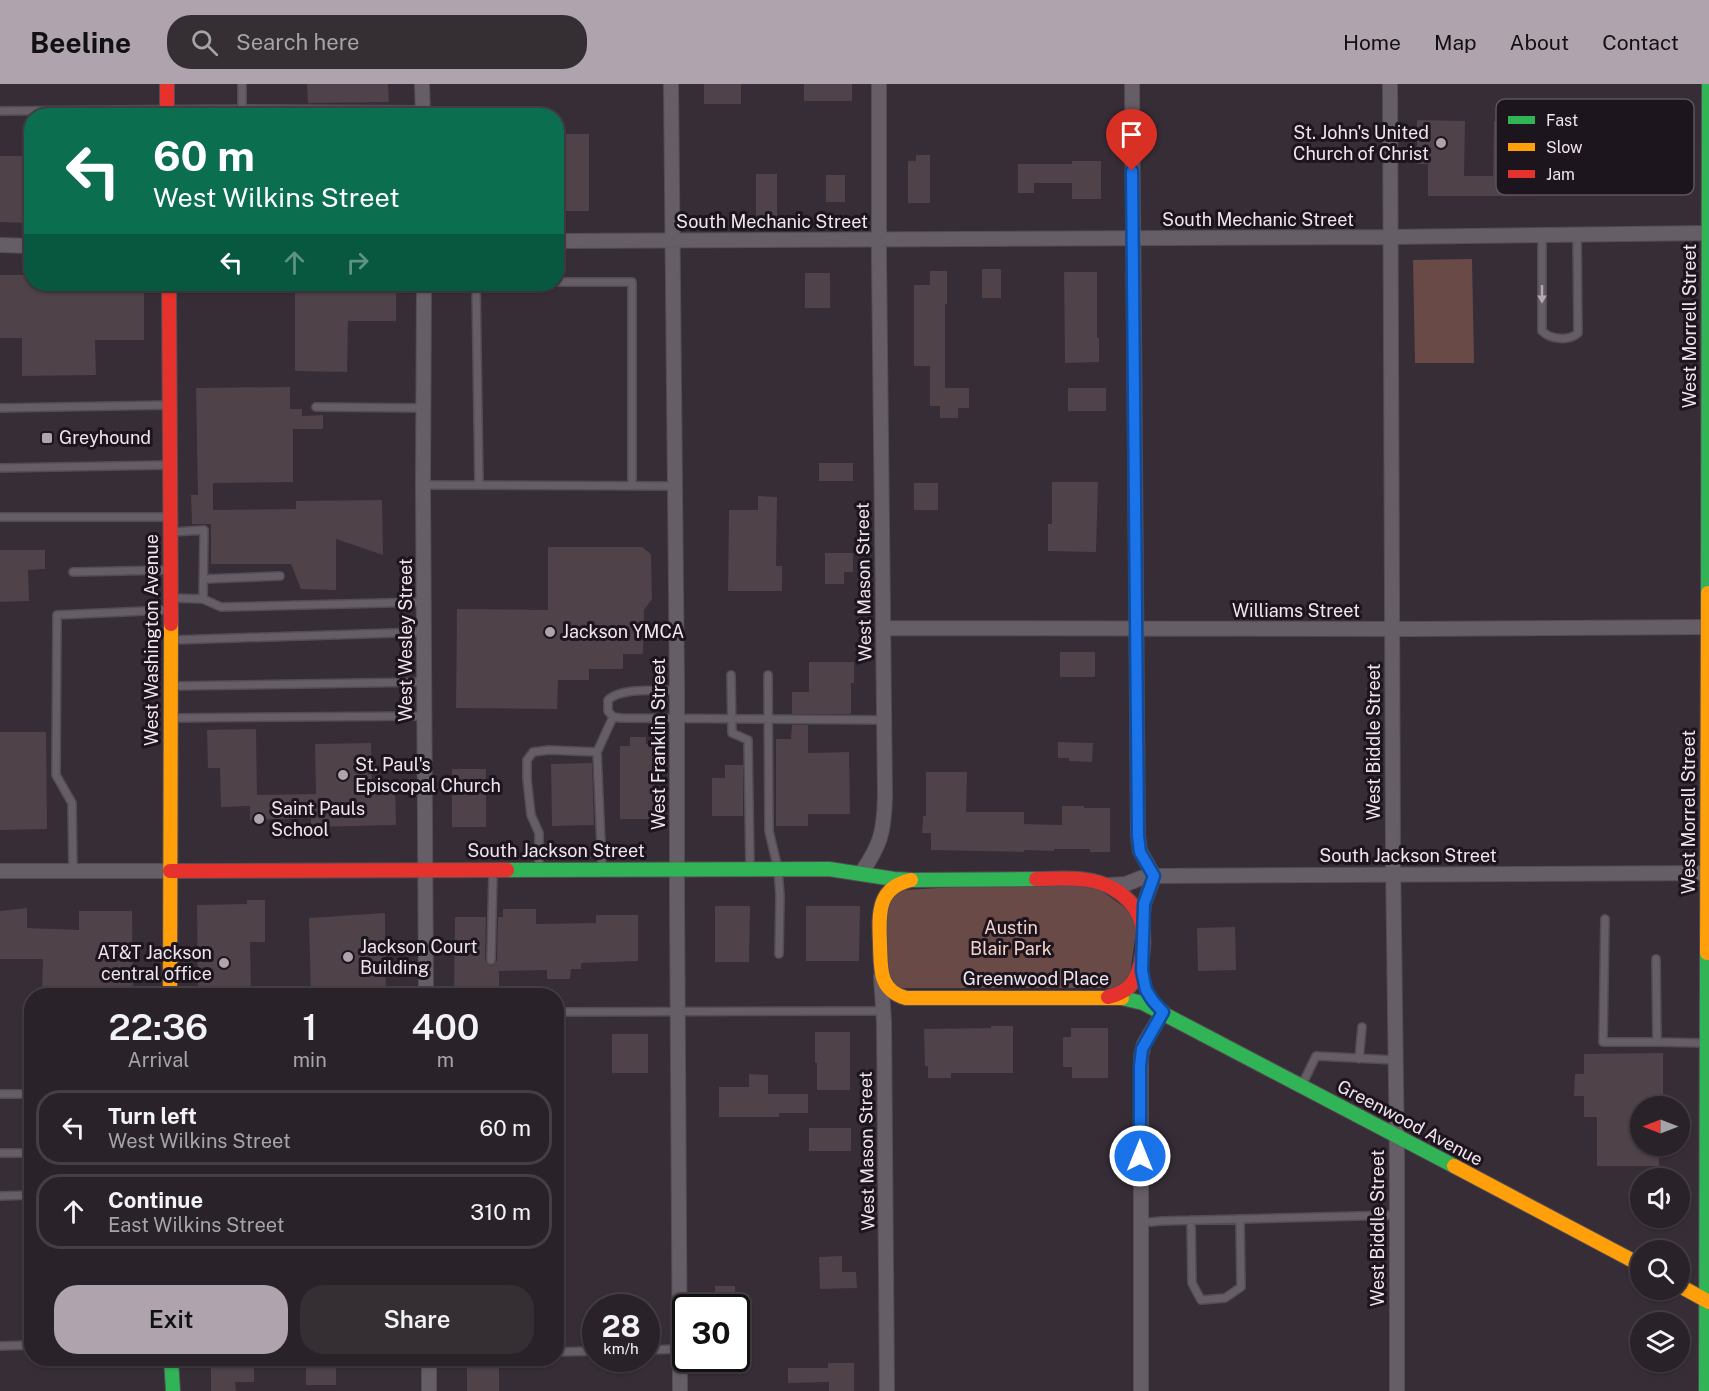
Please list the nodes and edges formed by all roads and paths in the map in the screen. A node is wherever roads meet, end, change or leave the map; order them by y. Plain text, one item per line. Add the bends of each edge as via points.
1 (167, 84) edge
2 (242, 84) edge
3 (422, 84) edge
4 (671, 84) edge
5 (879, 84) edge
6 (1132, 84) edge
7 (1390, 84) edge
8 (1709, 84) edge
9 (167, 108) edge
10 (242, 108) edge
11 (423, 108) edge
12 (0, 111) edge
13 (24, 111) edge
14 (1709, 122) edge
15 (1708, 233) edge
16 (1577, 235) junction
17 (1542, 236) junction
18 (1390, 237) junction
19 (1133, 239) junction
20 (673, 240) junction
21 (879, 240) junction
22 (564, 241) edge
23 (0, 245) edge
24 (24, 246) edge
25 (564, 282) edge
26 (169, 291) edge
27 (424, 291) edge
28 (476, 291) edge
29 (169, 405) junction
30 (316, 407) dead end
31 (0, 408) edge
32 (424, 408) junction
33 (1708, 445) edge
34 (170, 465) junction
35 (0, 468) edge
36 (423, 485) junction
37 (479, 485) junction
38 (632, 485) junction
39 (675, 486) junction
40 (0, 517) edge
41 (170, 517) junction
42 (170, 532) junction
43 (170, 570) junction
44 (74, 572) dead end
45 (280, 576) dead end
46 (204, 579) junction
47 (203, 598) junction
48 (423, 602) junction
49 (170, 604) junction
50 (1708, 627) edge
51 (883, 628) junction
52 (1136, 628) junction
53 (1392, 629) junction
54 (423, 632) junction
55 (170, 640) junction
56 (730, 675) dead end
57 (768, 675) dead end
58 (424, 682) junction
59 (171, 686) junction
60 (677, 690) junction
61 (424, 716) junction
62 (613, 717) junction
63 (677, 717) junction
64 (171, 718) junction
65 (731, 719) junction
66 (768, 720) junction
67 (884, 720) junction
68 (597, 752) junction
69 (425, 869) junction
70 (493, 869) junction
71 (539, 869) junction
72 (602, 869) junction
73 (677, 869) junction
74 (750, 869) junction
75 (778, 869) junction
76 (0, 871) edge
77 (73, 871) junction
78 (170, 871) junction
79 (1708, 872) edge
80 (861, 873) junction
81 (1393, 873) junction
82 (1154, 876) junction
83 (913, 880) junction
84 (1110, 885) junction
85 (879, 912) junction
86 (1605, 919) dead end
87 (1142, 928) junction
88 (779, 954) dead end
89 (1656, 959) dead end
90 (491, 960) dead end
91 (1142, 961) junction
92 (881, 974) junction
93 (170, 988) edge
94 (426, 988) edge
95 (1108, 997) junction
96 (906, 998) junction
97 (678, 1011) junction
98 (564, 1012) edge
99 (1163, 1012) junction
100 (883, 1016) junction
101 (1362, 1027) dead end
102 (1657, 1042) junction
103 (1706, 1044) junction
104 (1359, 1059) junction
105 (1395, 1060) junction
106 (1302, 1086) junction
107 (0, 1094) edge
108 (24, 1094) edge
109 (1396, 1136) junction
110 (24, 1153) edge
111 (0, 1154) edge
112 (24, 1195) edge
113 (0, 1196) edge
114 (1397, 1215) junction
115 (1240, 1219) junction
116 (1191, 1220) junction
117 (1140, 1223) junction
118 (1630, 1260) edge
119 (1690, 1292) edge
120 (679, 1294) edge
121 (1708, 1302) edge
122 (24, 1345) edge
123 (0, 1346) edge
124 (582, 1351) edge
125 (564, 1352) edge
126 (171, 1366) edge
127 (429, 1366) edge
128 (680, 1372) edge
129 (173, 1391) edge
130 (429, 1391) edge
131 (680, 1391) edge
132 (887, 1391) edge
133 (1141, 1391) edge
134 (1397, 1391) edge
135 (1706, 1391) edge

1 - 9 street
2 - 10 lane
3 - 11 street
4 - 20 street, West Franklin Street
5 - 21 street, West Mason Street
6 - 19 street
7 - 18 street, West Biddle Street
8 - 14 street, West Morrell Street
12 - 13 lane
14 - 15 street, West Morrell Street
15 - 16 street, South Mechanic Street
15 - 33 street, West Morrell Street
16 - 17 street, South Mechanic Street
17 -> 16 lane via 1542,331 1552,338 1578,333
17 - 18 street, South Mechanic Street
18 - 19 street, South Mechanic Street
18 - 53 street, West Biddle Street
19 - 21 street, South Mechanic Street
19 - 52 street
20 - 21 street, South Mechanic Street
20 - 22 street, South Mechanic Street
20 - 39 street, West Franklin Street
21 - 51 street, West Mason Street
23 - 24 street
25 - 38 lane via 632,282
26 - 29 street, West Washington Avenue
27 - 32 street, West Wesley Street
28 - 37 lane
29 - 31 lane
29 - 34 street, West Washington Avenue
30 - 32 lane
32 - 36 street, West Wesley Street
33 - 50 street, West Morrell Street
34 - 35 lane
34 - 41 street, West Washington Avenue
36 - 37 lane
36 - 48 street, West Wesley Street
37 - 38 lane
38 - 39 lane
39 - 60 street, West Franklin Street
40 - 41 lane
41 - 42 street, West Washington Avenue
42 - 43 street, West Washington Avenue
42 - 46 lane via 204,530
43 - 44 lane
43 - 49 street, West Washington Avenue
45 - 46 lane
46 - 47 lane
47 - 48 lane via 221,607
47 - 49 lane
48 - 54 street, West Wesley Street
49 - 55 street, West Washington Avenue
49 - 77 lane via 57,615 56,775 72,803
50 - 53 street, Williams Street
50 - 79 street, West Morrell Street
51 - 52 street, Williams Street
51 - 67 street, West Mason Street
52 - 53 street, Williams Street
52 - 82 street via 1138,836 1140,852
53 - 81 street, West Biddle Street
54 - 55 lane
54 - 58 street, West Wesley Street
55 - 59 street, West Washington Avenue
56 - 65 lane
57 - 66 lane
58 - 59 lane
58 - 61 street, West Wesley Street
59 - 64 street, West Washington Avenue
60 - 62 lane via 612,695 608,711
60 - 63 street, West Franklin Street
61 - 64 lane
61 - 69 street, West Wesley Street
62 - 63 lane
62 - 68 lane
63 - 65 lane
63 - 73 street, West Franklin Street
64 - 78 street, West Washington Avenue
65 - 66 lane
65 - 74 lane via 732,733 748,740
66 - 67 lane
66 - 75 lane via 769,831
67 - 80 street, West Mason Street via 884,825 876,851
68 - 71 lane via 549,750 532,752 527,760 531,815 539,833
68 - 72 lane
69 - 70 street, South Jackson Street
69 - 78 street, South Jackson Street
69 - 94 street, West Wesley Street
70 - 71 street, South Jackson Street
70 - 90 lane
71 - 72 street, South Jackson Street
72 - 73 street, South Jackson Street
73 - 74 street, South Jackson Street
73 - 97 street, West Franklin Street
74 - 75 street, South Jackson Street
75 - 80 street, South Jackson Street
75 - 88 lane
76 - 77 street, South Jackson Street
77 - 78 street, South Jackson Street
78 - 93 street, West Washington Avenue
79 - 81 street, South Jackson Street
79 - 103 street, West Morrell Street
80 - 83 street, South Jackson Street
80 - 85 street, West Mason Street via 874,888
81 - 82 street, South Jackson Street
81 - 105 street, West Biddle Street
82 - 84 street, South Jackson Street
82 - 87 street via 1144,904
83 - 84 street, South Jackson Street via 1085,879
83 - 85 street via 901,882 890,891
84 - 87 street via 1129,901
85 - 92 street, West Mason Street
86 - 102 lane via 1603,1042
87 - 91 street
89 - 102 lane
91 - 95 street via 1128,988
91 - 99 street via 1146,990
92 - 96 street via 894,993
92 - 100 street, West Mason Street
95 - 96 street, Greenwood Place
95 - 99 street, Greenwood Place via 1135,1000
96 - 100 street
97 - 98 lane
97 - 100 lane
97 - 120 street, West Franklin Street
99 - 106 street, Greenwood Avenue
99 - 117 street via 1141,1056
100 - 132 street, West Mason Street
101 - 104 lane
102 - 103 lane
103 - 121 street, West Morrell Street
104 - 105 lane
104 - 106 lane via 1316,1056
105 - 109 street, West Biddle Street
106 - 109 street, Greenwood Avenue
107 - 108 lane
109 - 114 street, West Biddle Street
109 - 118 street, Greenwood Avenue
110 - 111 lane
112 - 113 lane
114 - 115 lane
114 - 134 street, West Biddle Street
115 - 116 lane
115 - 116 lane via 1241,1287 1225,1298 1201,1300 1192,1283
116 - 117 lane
117 - 133 street
119 - 121 street
121 - 135 street, West Morrell Street
122 - 123 lane
124 - 125 lane
126 - 129 street
127 - 130 street
128 - 131 street, West Franklin Street

